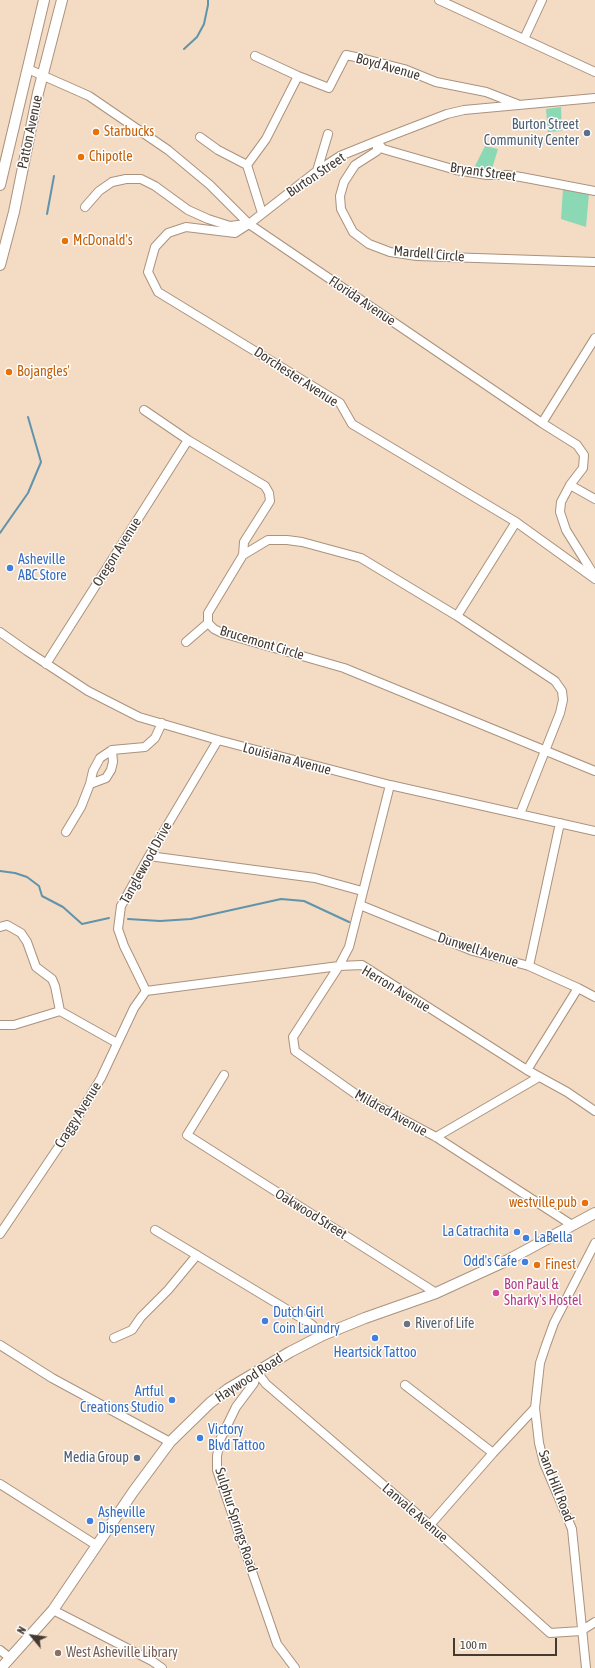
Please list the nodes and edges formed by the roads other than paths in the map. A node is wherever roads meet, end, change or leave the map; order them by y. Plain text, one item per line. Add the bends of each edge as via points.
1 (44, 0) edge
2 (62, 0) edge
3 (439, 0) edge
4 (542, 0) edge
5 (524, 39) junction
6 (255, 56) dead end
7 (28, 69) junction
8 (595, 72) edge
9 (43, 74) junction
10 (298, 76) junction
11 (595, 98) edge
12 (519, 105) junction
13 (328, 134) dead end
14 (200, 137) dead end
15 (377, 141) junction
16 (247, 165) junction
17 (317, 171) junction
18 (0, 185) edge
19 (595, 191) edge
20 (85, 207) dead end
21 (262, 213) junction
22 (249, 224) junction
23 (595, 262) edge
24 (0, 265) edge
25 (595, 338) edge
26 (144, 410) dead end
27 (542, 423) junction
28 (188, 440) junction
29 (570, 485) junction
30 (595, 499) edge
31 (516, 522) junction
32 (243, 555) junction
33 (595, 578) edge
34 (457, 616) junction
35 (208, 623) junction
36 (0, 632) edge
37 (186, 642) dead end
38 (46, 664) junction
39 (162, 723) junction
40 (218, 740) junction
41 (112, 750) junction
42 (545, 750) junction
43 (595, 772) edge
44 (90, 784) junction
45 (390, 785) junction
46 (520, 814) junction
47 (560, 823) junction
48 (595, 831) edge
49 (66, 832) dead end
50 (149, 856) junction
51 (362, 891) junction
52 (360, 905) junction
53 (0, 928) edge
54 (340, 966) junction
55 (529, 966) junction
56 (578, 988) junction
57 (146, 991) junction
58 (595, 998) edge
59 (60, 1011) junction
60 (0, 1025) edge
61 (117, 1043) junction
62 (527, 1070) junction
63 (224, 1075) dead end
64 (539, 1077) junction
65 (595, 1111) edge
66 (436, 1138) junction
67 (595, 1213) edge
68 (572, 1225) junction
69 (155, 1230) dead end
70 (0, 1234) edge
71 (595, 1244) edge
72 (197, 1255) junction
73 (436, 1293) junction
74 (322, 1335) junction
75 (114, 1338) dead end
76 (0, 1345) edge
77 (257, 1372) junction
78 (405, 1385) dead end
79 (535, 1408) junction
80 (170, 1442) junction
81 (493, 1453) junction
82 (0, 1484) edge
83 (430, 1525) junction
84 (96, 1544) junction
85 (53, 1610) junction
86 (595, 1622) edge
87 (581, 1631) junction
88 (0, 1650) edge
89 (10, 1658) junction
90 (151, 1665) edge
91 (1, 1668) edge
92 (162, 1668) edge
93 (295, 1668) edge
94 (586, 1668) edge

1 - 7 main road, Patton Avenue
2 - 9 main road, Patton Avenue
3 - 5 street
4 - 5 street
5 - 8 street
6 - 10 street, Boyd Avenue
7 - 9 street, Florida Avenue
7 - 18 main road, Patton Avenue
9 - 22 street, Florida Avenue via 89,96 168,150 210,185
9 - 24 main road, Patton Avenue via 14,212
10 - 12 street, Boyd Avenue via 329,88 346,55 404,69 436,82 486,92
10 - 16 street via 266,139
11 - 12 street, Burton Street
12 - 15 street, Burton Street via 478,108 447,114
13 - 17 street
14 - 16 street
15 - 17 street, Burton Street via 340,156
15 - 19 street, Bryant Street via 383,149 456,170 521,177
15 - 23 street, Mardell Circle via 377,151 355,165 344,182 340,196 341,209 353,232 369,244 390,252 417,256
16 - 21 street
17 - 21 street, Burton Street
20 - 22 street via 99,191 112,182 126,179 141,180 155,186 188,210 208,220 230,226
21 - 22 street, Burton Street
22 - 27 street, Florida Avenue
22 - 31 street, Dorchester Avenue via 233,234 186,228 168,233 155,247 148,272 158,292 340,402 352,424
25 - 27 street
26 - 28 street
27 - 29 street, Florida Avenue via 577,445 584,455 582,468
28 - 32 street via 265,486 269,493 270,501 244,542
28 - 38 street, Oregon Avenue
29 - 30 street
29 - 33 street, Florida Avenue via 561,502 560,512 566,530
31 - 33 street, Dorchester Avenue
31 - 34 street
32 - 34 street, Brucemont Circle via 268,540 287,540 361,558
32 - 35 street, Brucemont Circle via 208,613
34 - 42 street, Brucemont Circle via 555,681 562,691 560,713
35 - 37 street
35 - 42 street, Brucemont Circle via 222,633 344,668
36 - 38 street, Louisiana Avenue
38 - 39 street, Louisiana Avenue via 104,700 139,717
39 - 40 street, Louisiana Avenue
39 - 41 street via 155,738 145,748
40 - 45 street, Louisiana Avenue
40 - 50 street, Tanglewood Drive
41 - 44 street via 100,758
41 - 44 street via 112,770 106,778
42 - 43 street, Brucemont Circle
42 - 46 street, Brucemont Circle
44 - 49 street via 81,807
45 - 46 street, Louisiana Avenue
45 - 51 street, Mildred Avenue
46 - 47 street, Louisiana Avenue
47 - 48 street, Louisiana Avenue
47 - 55 street
50 - 51 street via 315,878
50 - 57 street, Tanglewood Drive via 120,906 118,929
51 - 52 street, Mildred Avenue
52 - 54 street, Mildred Avenue via 349,947
52 - 55 street, Dunwell Avenue via 472,951
53 - 59 street via 7,926 21,933 36,967 52,979
54 - 57 street, Herron Avenue
54 - 62 street, Herron Avenue via 362,966
54 - 66 street, Mildred Avenue via 293,1037 296,1051 357,1095
55 - 56 street, Dunwell Avenue
56 - 58 street, Dunwell Avenue
56 - 62 street
57 - 61 street, Craggy Avenue via 134,1008
59 - 60 street via 14,1026
59 - 61 street
61 - 70 street, Craggy Avenue via 101,1078 70,1130
62 - 64 street, Herron Avenue
63 - 73 street, Oakwood Street via 187,1135
64 - 65 street, Herron Avenue
64 - 66 street
66 - 68 street, Mildred Avenue
67 - 68 main road, Haywood Road
68 - 73 main road, Haywood Road via 508,1260
69 - 72 street
71 - 79 street, Sand Hill Road via 554,1323 540,1363
72 - 74 street via 311,1324
72 - 75 street via 132,1330
73 - 74 main road, Haywood Road
74 - 77 main road, Haywood Road
76 - 80 street via 52,1378
77 - 80 main road, Haywood Road via 210,1403
77 - 83 street, Lanvale Avenue via 272,1389
77 - 93 street, Sulphur Springs Road via 254,1383 236,1407 220,1440 217,1470 277,1644
78 - 81 street
79 - 81 street
79 - 87 street, Sand Hill Road via 544,1463 572,1529
80 - 84 main road, Haywood Road
81 - 83 street
82 - 84 street
83 - 87 street, Lanvale Avenue via 550,1633
84 - 85 main road, Haywood Road
85 - 89 main road, Haywood Road
85 - 90 street
86 - 87 street
87 - 94 street, Sand Hill Road
88 - 89 street
89 - 91 main road, Haywood Road
90 - 92 street

